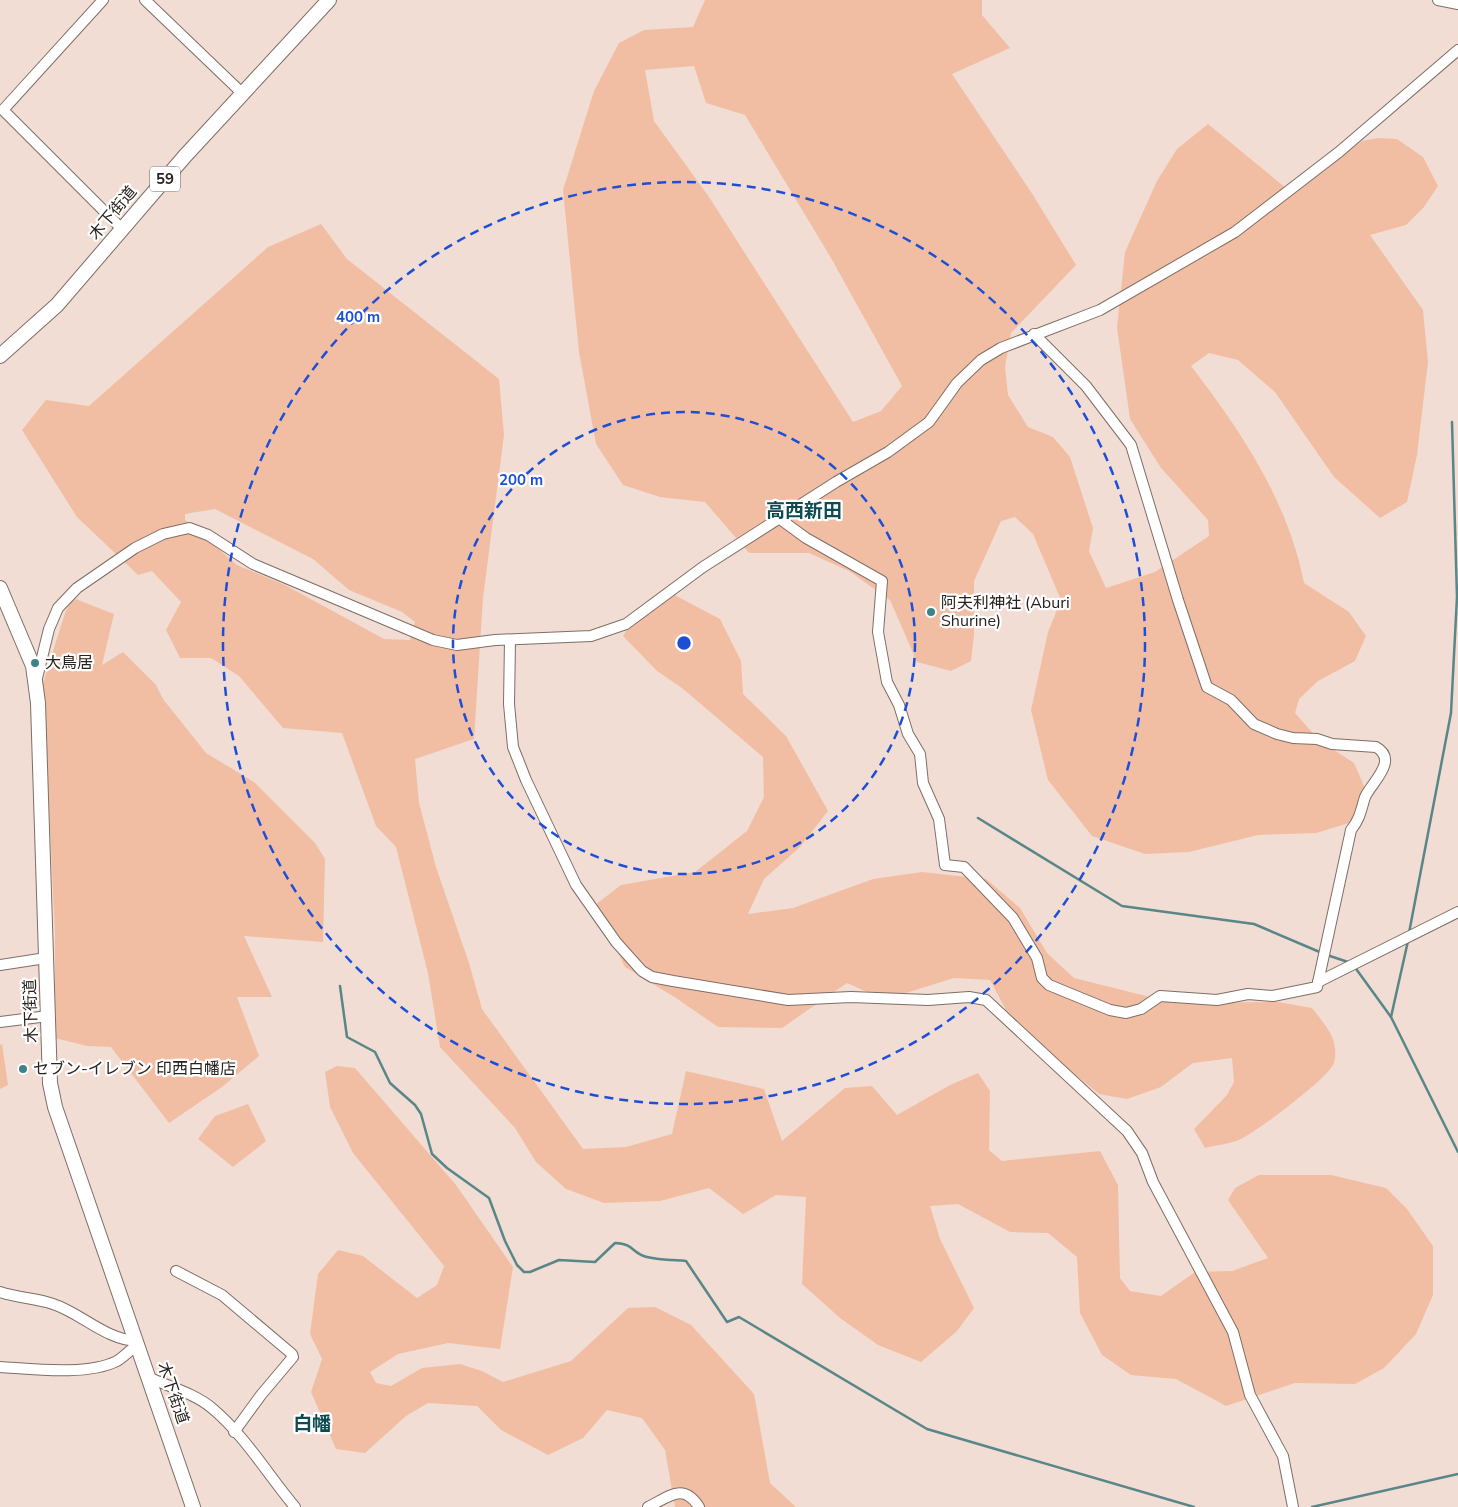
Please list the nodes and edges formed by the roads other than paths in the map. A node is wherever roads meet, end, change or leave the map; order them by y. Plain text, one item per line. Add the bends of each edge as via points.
1 (103, 0) edge
2 (145, 0) edge
3 (329, 0) edge
4 (1438, 0) edge
5 (1458, 4) edge
6 (1458, 50) edge
7 (243, 94) junction
8 (122, 229) junction
9 (1034, 334) junction
10 (0, 356) edge
11 (780, 519) junction
12 (0, 588) edge
13 (510, 640) junction
14 (36, 681) junction
15 (1458, 912) edge
16 (46, 958) junction
17 (0, 965) edge
18 (1318, 982) junction
19 (48, 1016) junction
20 (0, 1022) edge
21 (176, 1271) dead end
22 (0, 1292) edge
23 (138, 1342) junction
24 (0, 1368) edge
25 (150, 1378) junction
26 (234, 1432) junction
27 (193, 1507) edge
28 (295, 1507) edge
29 (648, 1507) edge
30 (699, 1507) edge
31 (1293, 1507) edge

1 - 8 street via 3,110
2 - 7 street
3 - 7 main road, 木下街道 / 59
4 - 5 street
6 - 9 street via 1339,152 1235,232 1100,310
7 - 8 main road, 木下街道 / 59
8 - 10 main road, 木下街道 / 59 via 58,305
9 - 11 street via 981,360 957,383 928,422 888,452
9 - 18 street via 1086,386 1131,444 1207,687 1231,700 1254,724 1277,734 1332,744 1376,747 1385,756 1384,768 1366,796 1362,813 1351,830
11 - 13 street via 704,567 626,624 591,636
11 - 18 street via 806,538 882,582 878,632 887,682 899,705 908,734 920,754 923,783 939,819 945,865 964,868 1013,918 1037,958 1042,978 1049,985 1110,1010 1126,1013 1141,1009 1160,996 1217,1000 1248,994 1273,996 1313,989
12 - 14 main road, 木下街道
13 - 14 street via 458,645 433,640 253,564 208,534 189,528 163,534 136,548 77,588 58,608 49,629
13 - 31 street via 509,704 513,747 526,780 576,885 616,942 642,970 652,977 666,980 788,1000 969,997 986,1000 1127,1131 1142,1153 1153,1182 1233,1332 1250,1395 1283,1456
14 - 16 main road, 木下街道
15 - 18 street
16 - 17 street
16 - 19 main road, 木下街道
19 - 20 street
19 - 23 main road, 木下街道 via 50,1083 55,1107
21 - 26 street via 222,1295 292,1354 288,1364
22 - 23 street via 53,1304 111,1333
23 - 24 street via 117,1361 101,1366
23 - 25 main road, 木下街道
25 - 26 street via 212,1408
25 - 27 main road, 木下街道
26 - 28 street
29 - 30 street via 683,1493 689,1494

